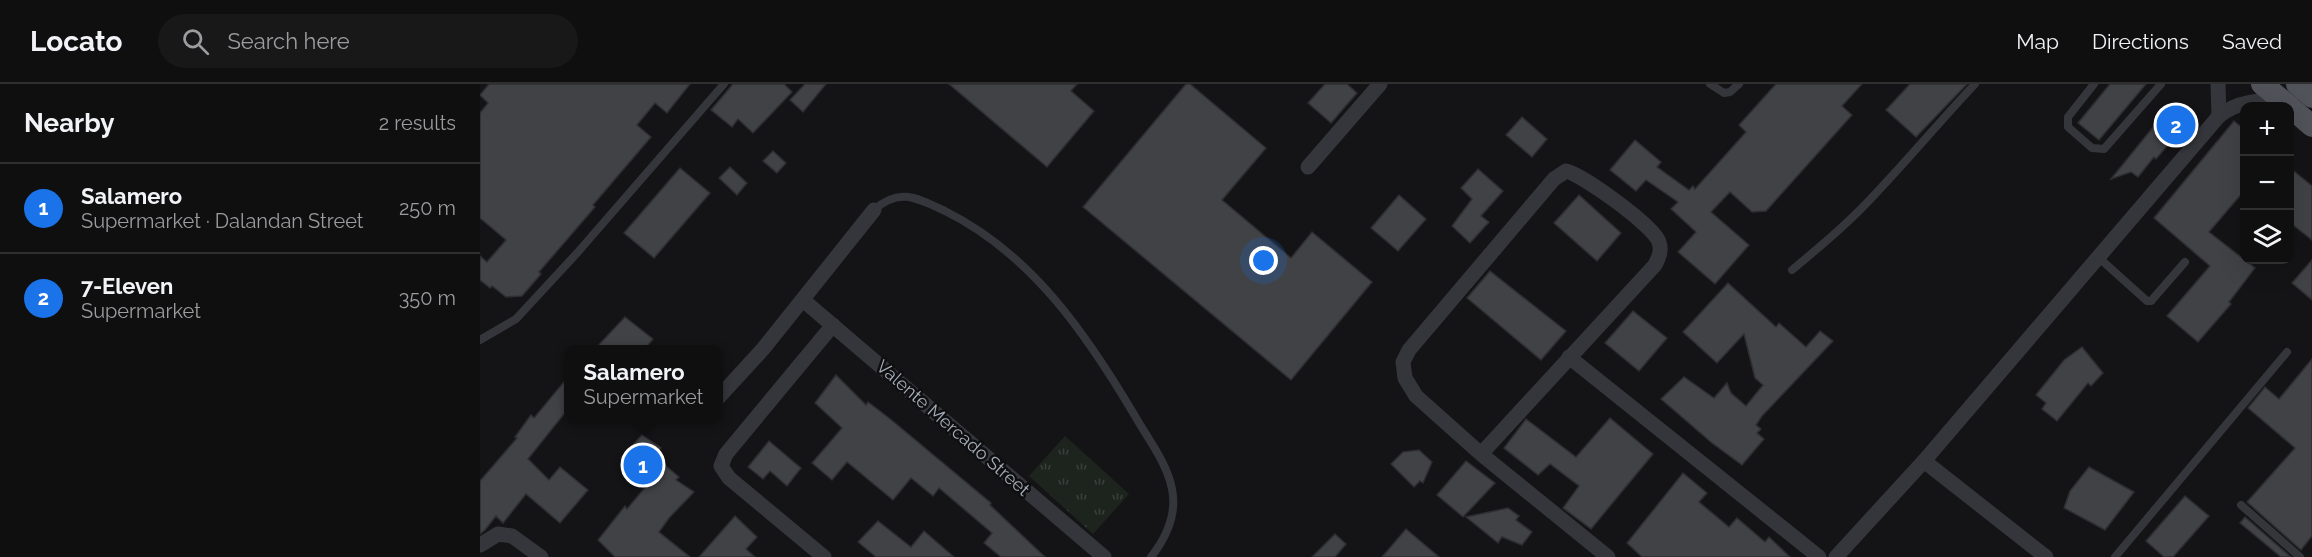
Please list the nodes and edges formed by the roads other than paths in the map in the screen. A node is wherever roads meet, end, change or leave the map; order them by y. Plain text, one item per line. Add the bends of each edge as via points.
1 (724, 84) edge
2 (1380, 84) edge
3 (1710, 84) edge
4 (1739, 84) edge
5 (1975, 84) edge
6 (2094, 84) edge
7 (2161, 84) edge
8 (2218, 84) edge
9 (2262, 84) edge
10 (2312, 97) edge
11 (2289, 100) edge
12 (2219, 116) junction
13 (2312, 126) edge
14 (1308, 167) dead end
15 (874, 210) joint
16 (2098, 256) junction
17 (2185, 262) dead end
18 (1792, 270) dead end
19 (803, 300) junction
20 (833, 325) junction
21 (480, 340) edge
22 (2287, 352) dead end
23 (1569, 357) junction
24 (723, 393) edge
25 (1480, 454) junction
26 (1924, 461) junction
27 (2241, 505) dead end
28 (480, 546) edge
29 (541, 557) edge
30 (824, 557) edge
31 (1104, 557) edge
32 (1151, 557) edge
33 (1608, 557) edge
34 (1819, 557) edge
35 (1836, 557) edge
36 (2046, 557) edge
37 (2115, 557) edge
38 (2300, 557) edge

1 - 21 lane via 516,319
2 - 14 street
3 - 4 lane via 1724,93
5 - 18 lane via 1877,192
6 - 7 lane via 2068,117 2068,127 2092,148 2104,149
8 - 12 street
9 - 11 main road
10 - 11 main road
11 - 12 street via 2242,103
11 - 13 main road
12 - 16 street
15 - 19 street
15 - 32 lane via 886,199 899,196 957,218 1014,259 1070,316 1165,467 1173,513
16 - 17 lane via 2147,301
16 - 26 street
19 - 20 street, Valente Mercado Street
19 - 24 street
20 - 30 street via 726,454 721,466 729,478
20 - 31 street, Valente Mercado Street
22 - 37 lane
23 - 25 street
23 - 25 street via 1655,265 1661,252 1659,241 1649,229 1588,181 1566,171 1554,179 1409,350 1403,362 1404,378 1416,396
23 - 34 street
25 - 33 street
26 - 35 street
26 - 36 street
27 - 38 lane
28 - 29 street via 498,534 512,536

